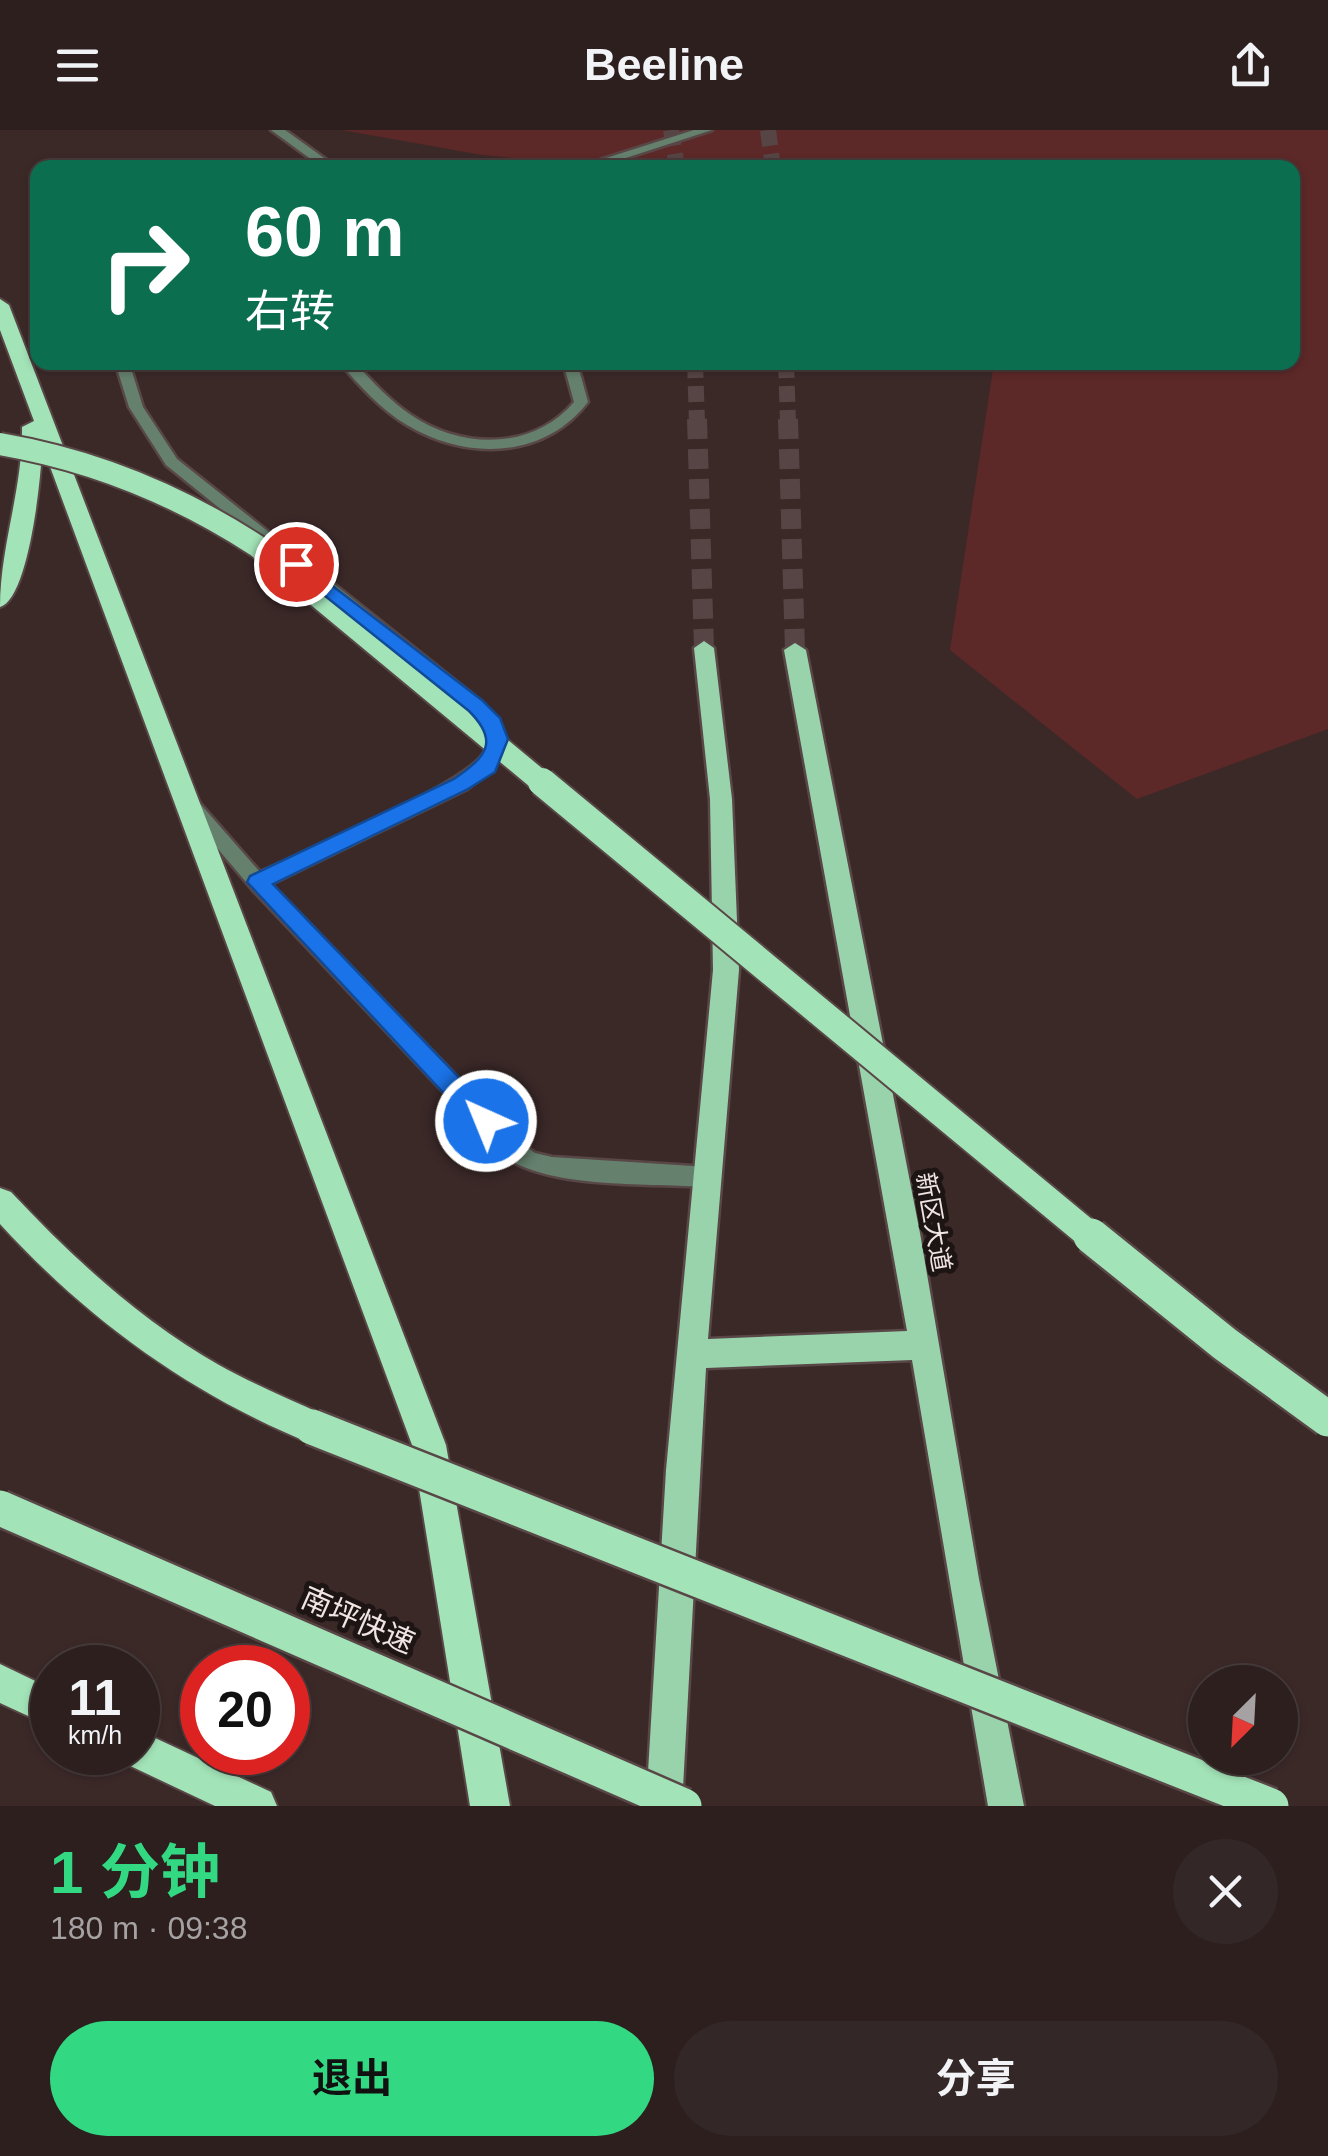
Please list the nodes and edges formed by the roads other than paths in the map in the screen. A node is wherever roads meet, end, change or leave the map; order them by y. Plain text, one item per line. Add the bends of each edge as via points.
1 (277, 130) edge
2 (706, 130) edge
3 (320, 160) edge
4 (607, 160) edge
5 (0, 305) edge
6 (25, 368) junction
7 (124, 370) edge
8 (355, 370) edge
9 (572, 370) edge
10 (0, 444) edge
11 (0, 600) edge
12 (704, 648) tunnel mouth
13 (796, 650) tunnel mouth
14 (189, 802) junction
15 (258, 882) junction
16 (708, 1177) junction
17 (0, 1202) edge
18 (926, 1345) junction
19 (692, 1354) junction
20 (1328, 1420) edge
21 (0, 1508) edge
22 (0, 1684) edge
23 (30, 1698) edge
24 (160, 1760) edge
25 (257, 1806) edge
26 (490, 1806) edge
27 (664, 1806) edge
28 (684, 1806) edge
29 (1006, 1806) edge
30 (1271, 1806) edge

1 - 3 lane
2 - 4 lane
5 - 6 highway
6 - 11 highway via 33,435 30,502
6 - 14 highway
7 - 15 lane via 136,407 171,462 476,706 498,739 488,766 461,784
8 - 9 lane via 413,423 478,445 518,444 570,418 580,402
10 - 20 highway, bridge via 161,487 257,546 1067,1218
12 - 16 main road via 720,800 726,970
13 - 18 main road, 新区大道
14 - 15 lane
14 - 26 highway via 429,1445
15 - 16 lane via 529,1161
16 - 19 main road
17 - 30 highway, bridge via 50,1257 118,1313 206,1376 312,1427
18 - 19 main road
18 - 29 main road, 新区大道
19 - 27 main road
21 - 28 highway, 南坪快速, bridge
22 - 23 highway
24 - 25 highway

